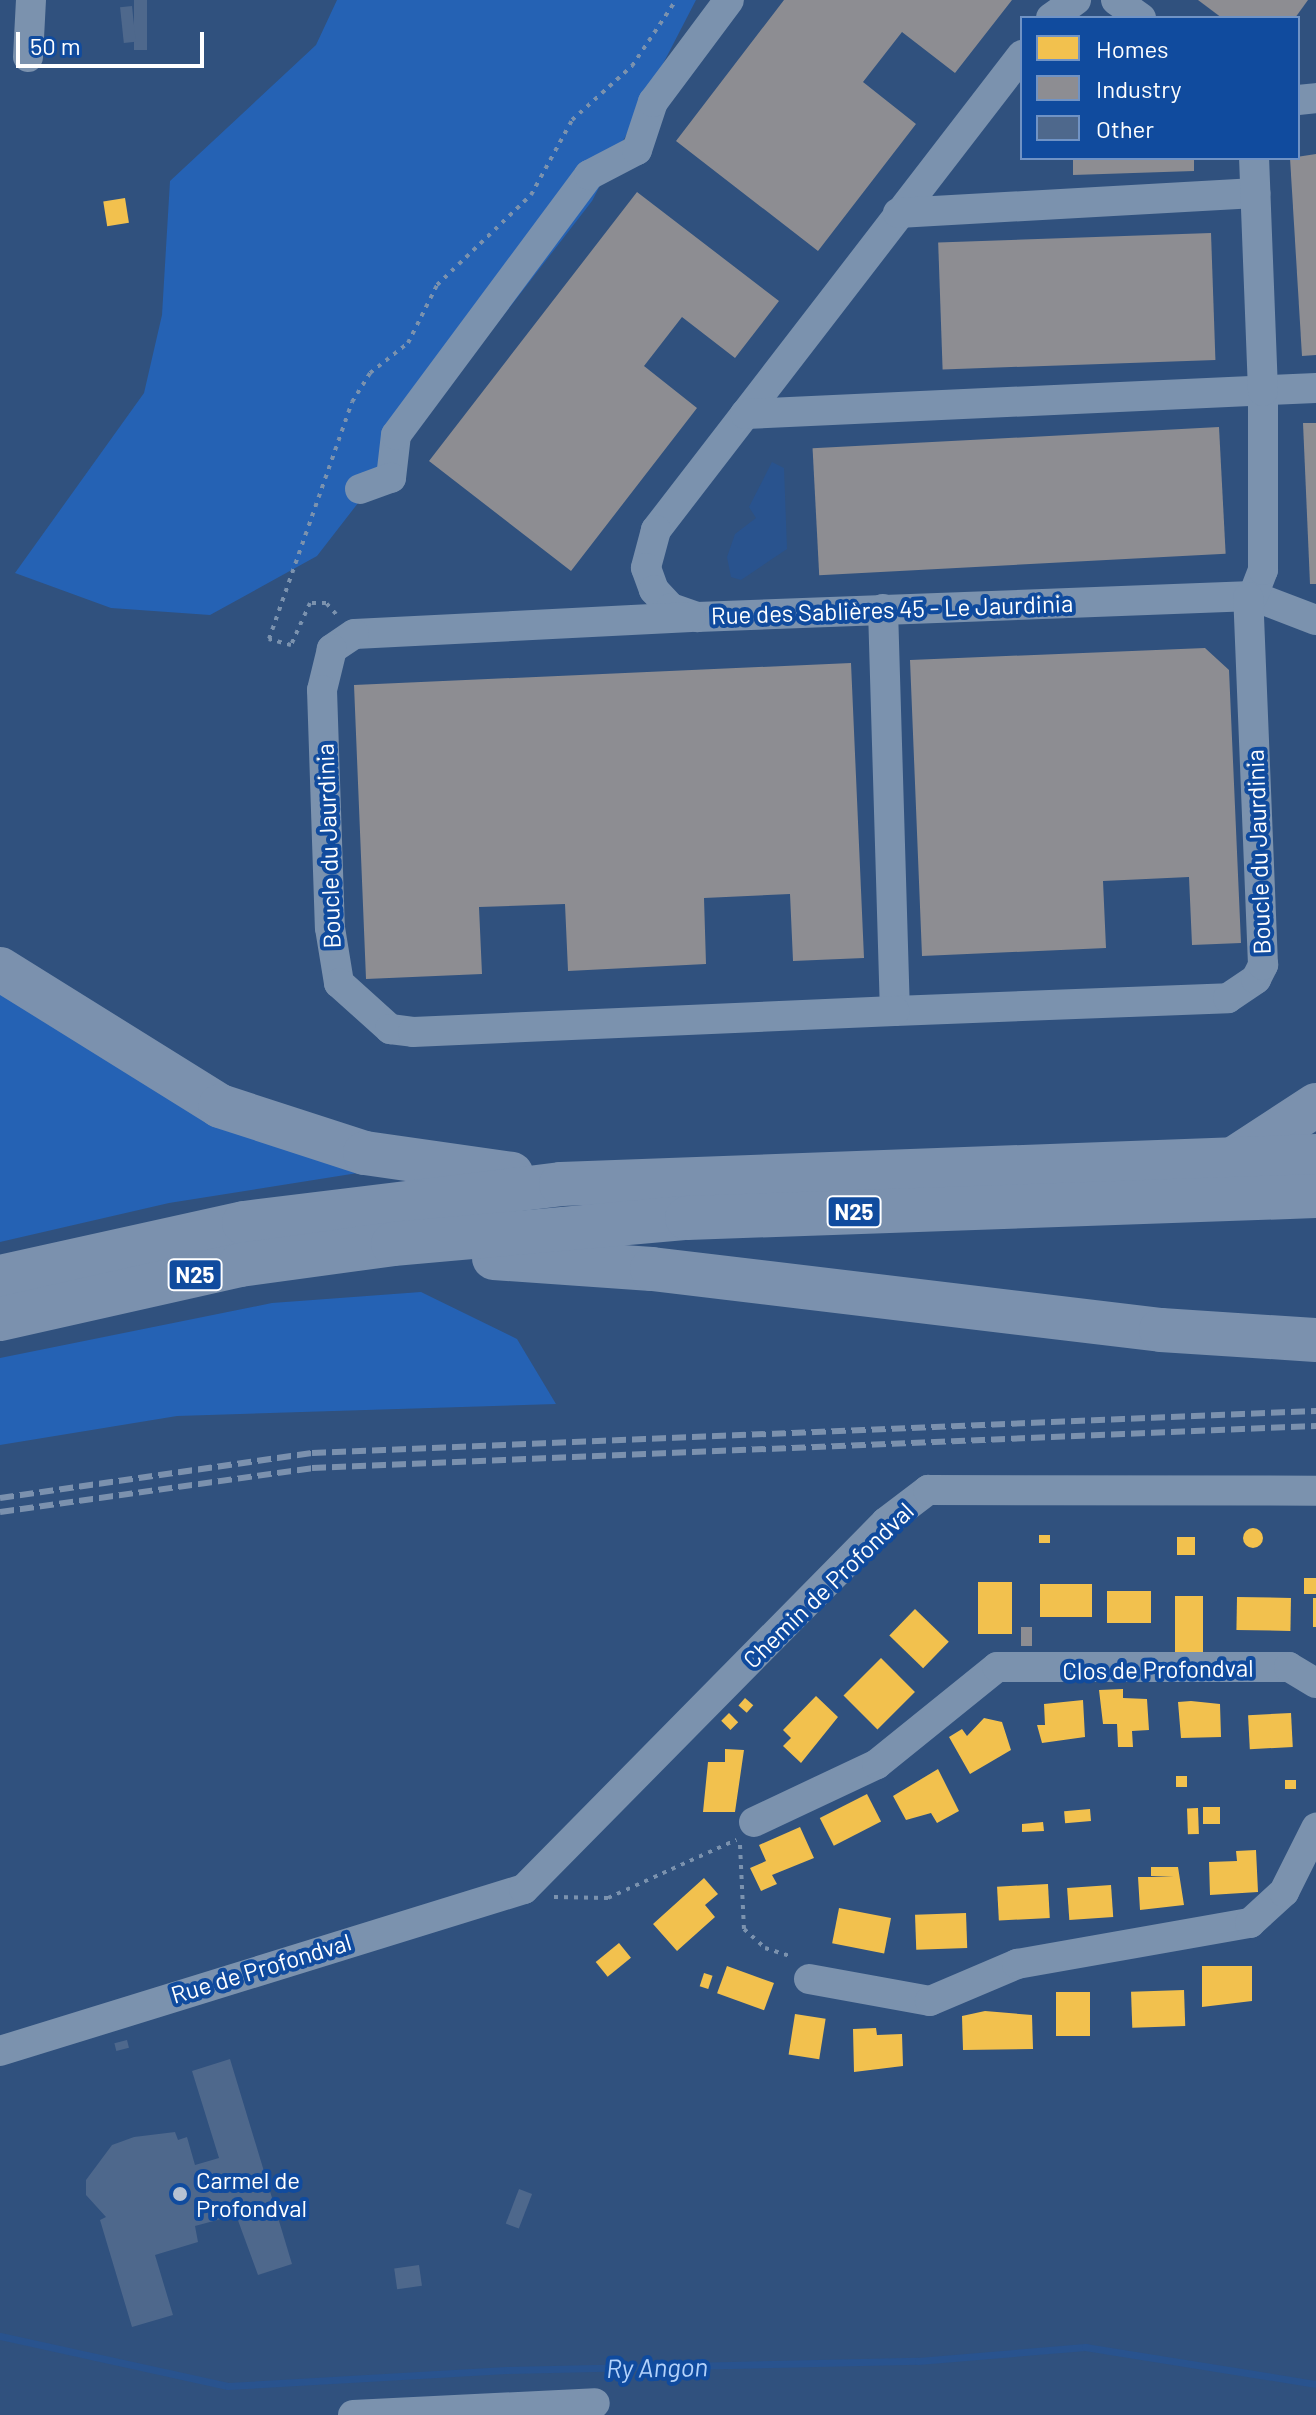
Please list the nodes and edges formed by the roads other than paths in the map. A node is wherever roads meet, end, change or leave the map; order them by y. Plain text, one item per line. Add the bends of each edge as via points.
1 (31, 0) edge
2 (729, 0) edge
3 (1076, 0) edge
4 (1116, 0) edge
5 (1054, 16) edge
6 (1138, 16) edge
7 (28, 57) dead end
8 (1020, 58) edge
9 (1254, 160) edge
10 (1255, 193) junction
11 (898, 213) junction
12 (1316, 388) edge
13 (1263, 391) junction
14 (745, 414) junction
15 (360, 489) dead end
16 (1251, 596) junction
17 (883, 609) junction
18 (697, 617) junction
19 (1316, 620) edge
20 (0, 969) edge
21 (895, 1011) junction
22 (1316, 1105) edge
23 (1316, 1156) edge
24 (1233, 1159) junction
25 (561, 1184) junction
26 (1316, 1196) edge
27 (393, 1244) junction
28 (0, 1277) edge
29 (0, 1319) edge
30 (1316, 1340) edge
31 (1316, 1491) edge
32 (1316, 1683) edge
33 (1316, 1828) edge
34 (747, 1830) road end
35 (524, 1889) joint
36 (809, 1979) road end
37 (0, 2051) edge
38 (595, 2403) dead end
39 (353, 2415) edge

1 - 7 street
2 - 15 street via 653,102 647,158 589,175 396,435 398,484
3 - 5 street
4 - 6 street
8 - 11 street, Rue des Sablières 45 - Le Jaurdinia
9 - 10 street
10 - 11 street
10 - 13 street
11 - 14 street, Rue des Sablières 45 - Le Jaurdinia
12 - 13 street
13 - 14 street
13 - 16 street via 1263,570
14 - 18 street, Rue des Sablières 45 - Le Jaurdinia via 648,544 654,590 671,608
16 - 17 street, Rue des Sablières 45 - Le Jaurdinia
16 - 19 street, Rue des Sablières 45 - Le Jaurdinia
16 - 21 street, Boucle du Jaurdinia via 1263,965 1256,979 1228,998
17 - 18 street, Rue des Sablières 45 - Le Jaurdinia
17 - 21 street
18 - 21 street, Boucle du Jaurdinia via 354,634 332,649 322,703 330,928 339,983 390,1029 413,1032
20 - 25 highway via 153,1070 277,1128 365,1153
22 - 24 highway
23 - 24 highway, N25
24 - 25 highway, N25
25 - 28 highway, N25 via 244,1223
26 - 27 highway, N25 via 687,1218
27 - 29 highway, N25 via 240,1265
27 - 30 highway via 458,1257 638,1267 1161,1330
31 - 35 street, Chemin de Profondval via 928,1490 886,1522
32 - 34 street, Clos de Profondval via 1289,1667 997,1667 877,1764
33 - 36 street via 1284,1892 1250,1923 1017,1964 930,2001
35 - 37 street, Rue de Profondval
38 - 39 street

